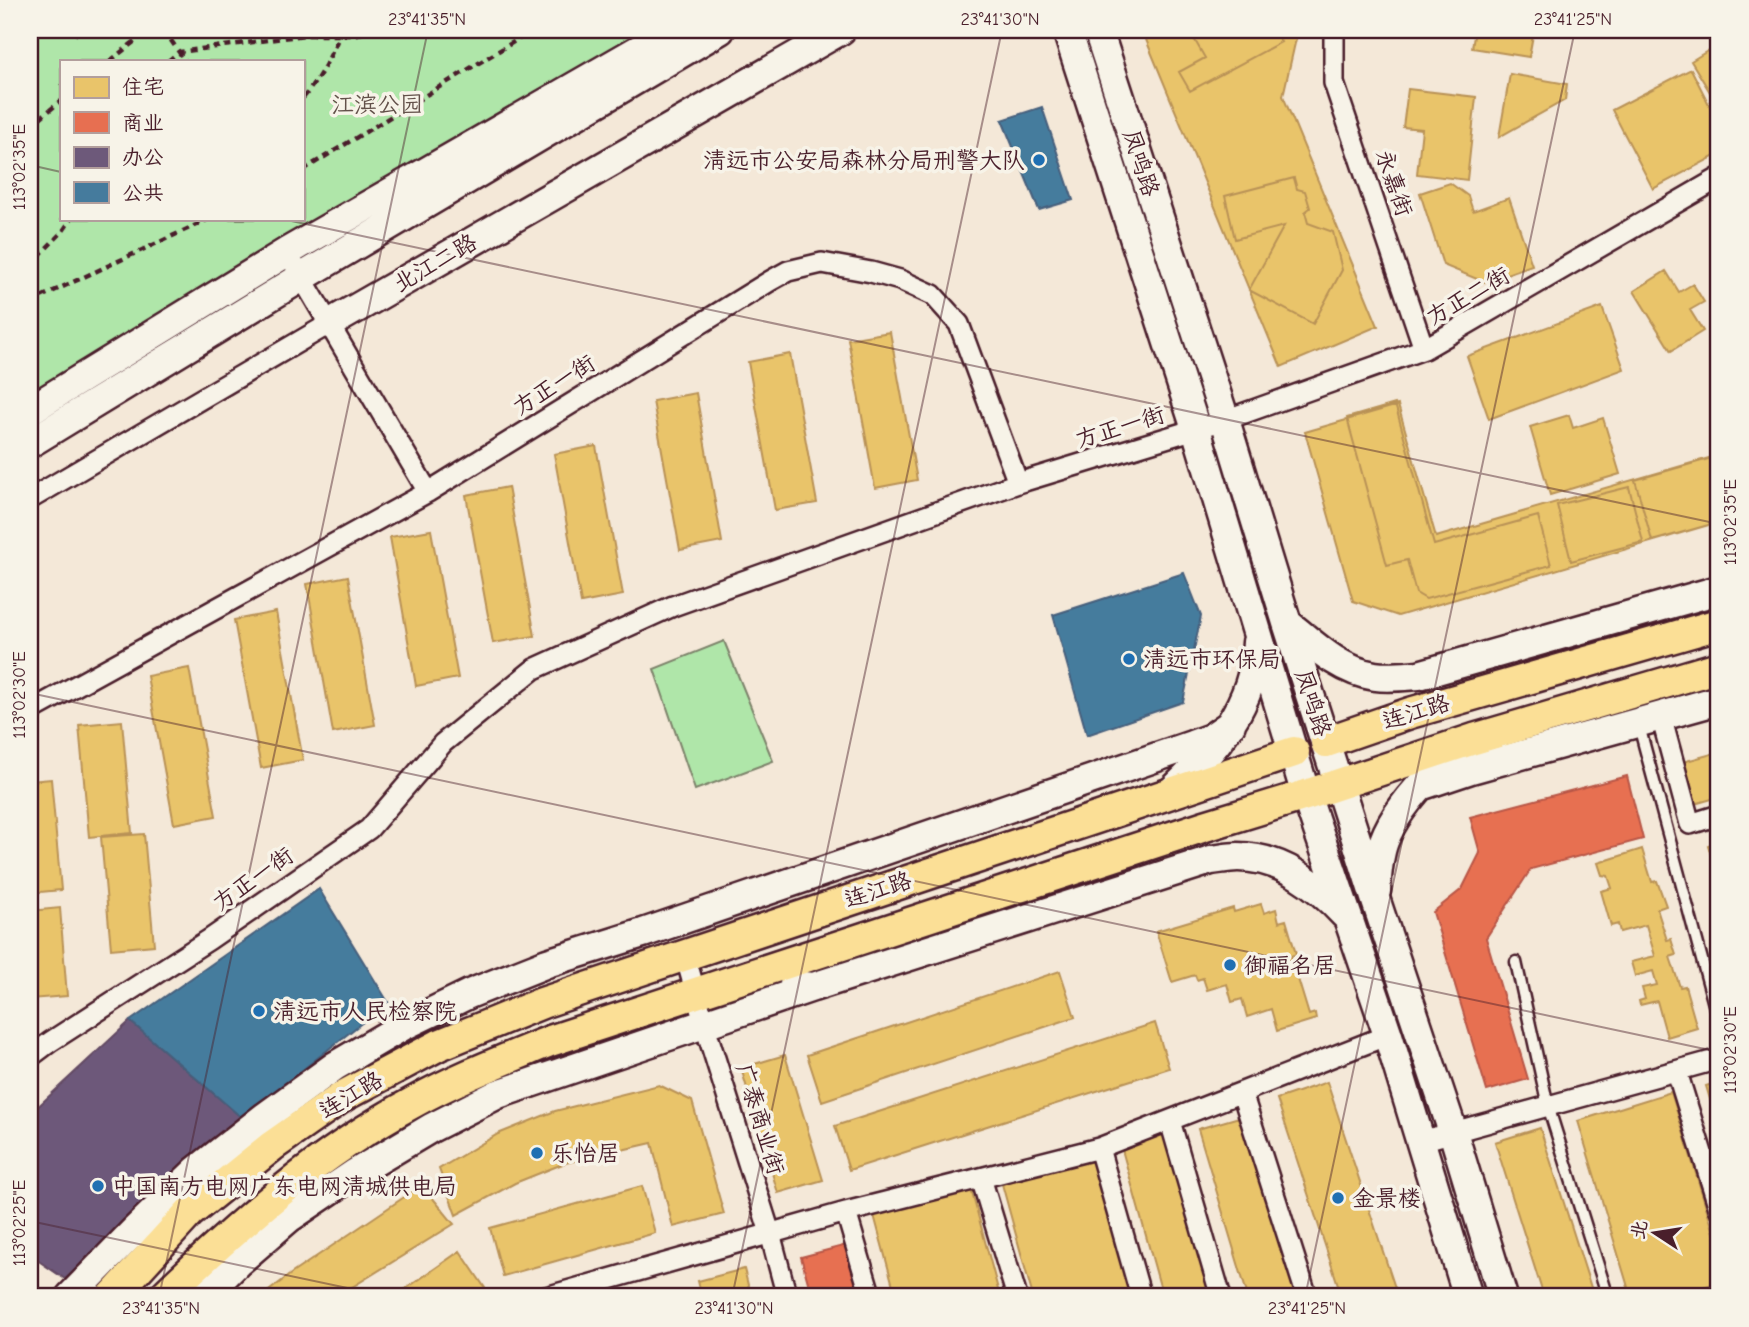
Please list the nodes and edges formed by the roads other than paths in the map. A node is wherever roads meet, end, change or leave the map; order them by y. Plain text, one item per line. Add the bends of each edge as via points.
1 (673, 30) edge
2 (720, 30) edge
3 (841, 30) edge
4 (1067, 30) edge
5 (1098, 30) edge
6 (1334, 30) edge
7 (1719, 178) edge
8 (287, 252) junction
9 (302, 278) junction
10 (329, 324) junction
11 (1424, 349) junction
12 (30, 410) edge
13 (1225, 420) junction
14 (1196, 429) junction
15 (30, 443) edge
16 (1018, 483) junction
17 (428, 492) junction
18 (30, 499) edge
19 (1719, 590) edge
20 (1287, 623) junction
21 (1719, 624) edge
22 (1257, 633) junction
23 (1719, 667) edge
24 (1719, 700) edge
25 (30, 711) edge
26 (1649, 719) junction
27 (1231, 724) junction
28 (1474, 739) junction
29 (1326, 742) junction
30 (1294, 752) junction
31 (1338, 783) junction
32 (1420, 786) junction
33 (1171, 792) junction
34 (1306, 795) junction
35 (1719, 815) edge
36 (1376, 901) junction
37 (1349, 920) junction
38 (685, 955) junction
39 (1516, 962) dead end
40 (737, 981) junction
41 (813, 987) junction
42 (697, 994) junction
43 (1719, 1023) edge
44 (704, 1024) junction
45 (1388, 1035) junction
46 (30, 1057) edge
47 (1719, 1059) edge
48 (1676, 1072) junction
49 (1242, 1093) junction
50 (1548, 1106) junction
51 (1170, 1121) junction
52 (1452, 1132) junction
53 (1421, 1141) junction
54 (1099, 1148) junction
55 (981, 1178) junction
56 (1719, 1208) edge
57 (846, 1212) junction
58 (770, 1233) junction
59 (571, 1294) edge
60 (70, 1297) edge
61 (112, 1297) edge
62 (163, 1297) edge
63 (203, 1297) edge
64 (546, 1297) edge
65 (787, 1297) edge
66 (871, 1297) edge
67 (1017, 1297) edge
68 (1141, 1297) edge
69 (1221, 1297) edge
70 (1307, 1297) edge
71 (1468, 1297) edge
72 (1503, 1297) edge
73 (1608, 1297) edge

1 - 8 main road
2 - 9 main road
3 - 10 main road, 北江二路
4 - 14 main road, 凤鸣路
5 - 13 main road, 凤鸣路
6 - 11 street, 永嘉街 via 1334,83
7 - 11 street, 方正二街
8 - 9 street
8 - 12 main road
9 - 10 street
9 - 15 main road
10 - 17 street
10 - 18 street, 北江二路
11 - 13 street, 方正二街
13 - 14 street, 方正二街
13 - 20 main road, 凤鸣路
14 - 16 street, 方正一街
14 - 22 main road, 凤鸣路
16 - 17 street, 方正一街 via 959,324 933,295 900,280 822,263 788,271 770,281
16 - 46 street, 方正一街 via 673,606 534,669 443,743 369,829
17 - 25 street, 方正一街
19 - 20 main road via 1419,675 1376,676 1346,668
20 - 29 main road, 凤鸣路
21 - 29 main road, 连江路 via 1410,713
22 - 27 main road via 1256,660
22 - 30 main road, 凤鸣路
23 - 28 main road, 连江路
24 - 26 main road
26 - 32 main road
26 - 35 street via 1690,824
26 - 43 lane
27 - 33 main road
27 - 60 main road, 连江路 via 1211,738 1179,750 547,964 403,1026 335,1066 196,1171
28 - 31 main road, 连江路
28 - 32 main road
29 - 30 main road, 连江路
29 - 31 main road, 凤鸣路
30 - 33 main road, 连江路
30 - 34 main road, 凤鸣路
31 - 34 main road, 连江路
31 - 36 main road, 凤鸣路
32 - 36 main road via 1383,842
33 - 38 main road, 连江路
34 - 37 main road, 凤鸣路
34 - 40 main road, 连江路
36 - 52 main road, 凤鸣路
37 - 41 main road via 1314,885 1288,869 1262,860 1225,858
37 - 45 main road, 凤鸣路
38 - 42 street, 广泰商业街
38 - 61 main road, 连江路 via 503,1018 439,1045 345,1095 190,1212
39 - 50 lane
40 - 41 main road
40 - 42 main road, 连江路
41 - 44 main road
42 - 44 street, 广泰商业街
42 - 62 main road, 连江路 via 550,1041 414,1101 288,1185
44 - 58 street, 广泰商业街
44 - 63 main road via 498,1094 431,1128 289,1218
45 - 49 street
45 - 53 main road, 凤鸣路
47 - 48 street
48 - 50 street
48 - 56 street
49 - 51 street
49 - 70 street
50 - 52 street
50 - 73 lane
51 - 54 street
51 - 69 street
52 - 53 street
52 - 72 main road, 凤鸣路
53 - 71 main road, 凤鸣路
54 - 55 street
54 - 68 street
55 - 57 street
55 - 67 street
57 - 58 street
57 - 66 street
58 - 59 street
58 - 65 street, 广泰商业街
59 - 64 street

